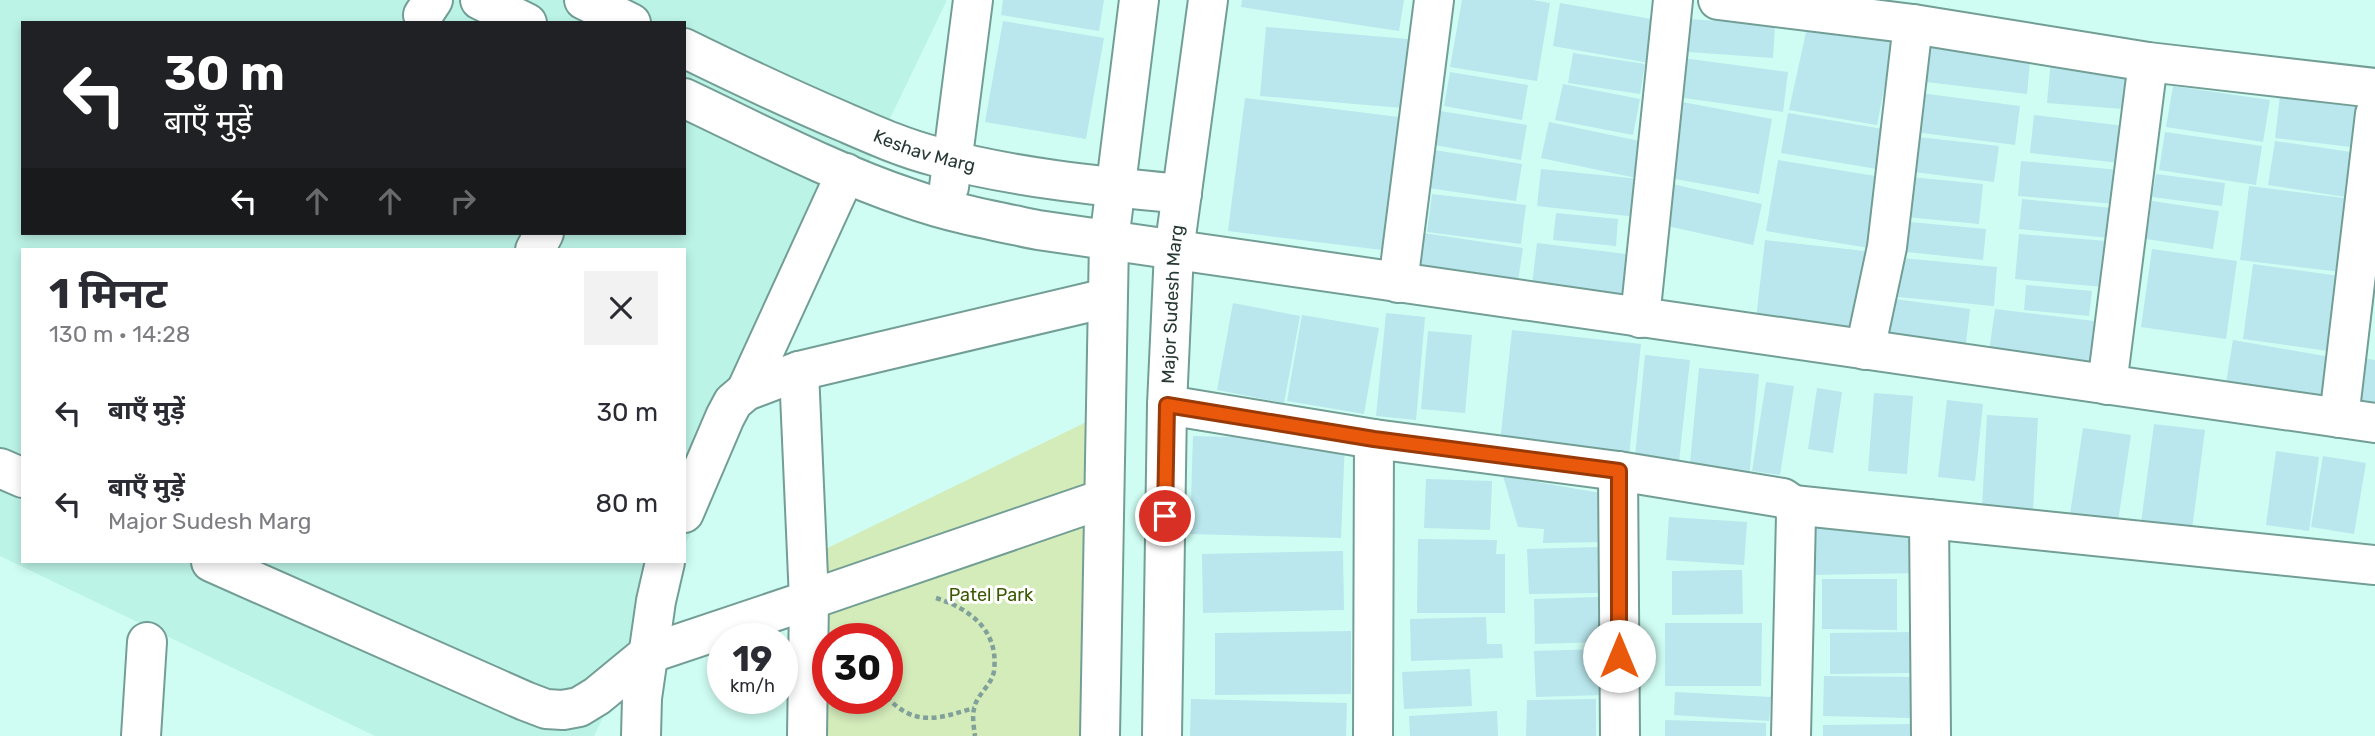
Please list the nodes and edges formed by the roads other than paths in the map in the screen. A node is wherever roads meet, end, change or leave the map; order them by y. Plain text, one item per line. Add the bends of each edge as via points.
1 (480, 0) edge
2 (584, 0) edge
3 (973, 0) edge
4 (1139, 0) edge
5 (1208, 0) edge
6 (1434, 0) edge
7 (1672, 0) edge
8 (1718, 0) edge
9 (523, 21) edge
10 (627, 21) edge
11 (1913, 24) junction
12 (686, 49) edge
13 (2148, 62) junction
14 (2375, 88) edge
15 (686, 99) edge
16 (2375, 114) edge
17 (953, 161) junction
18 (846, 173) junction
19 (1116, 187) junction
20 (1182, 194) junction
21 (946, 210) junction
22 (1109, 241) junction
23 (1174, 251) junction
24 (1398, 283) junction
25 (1107, 298) junction
26 (1640, 318) junction
27 (1865, 350) junction
28 (799, 371) junction
29 (2107, 385) junction
30 (747, 391) junction
31 (1167, 405) junction
32 (2357, 421) edge
33 (1374, 439) junction
34 (0, 468) edge
35 (1619, 471) junction
36 (21, 477) edge
37 (1103, 499) junction
38 (1793, 505) junction
39 (686, 508) edge
40 (1929, 519) junction
41 (213, 563) edge
42 (665, 563) edge
43 (2375, 565) edge
44 (809, 600) junction
45 (147, 642) dead end
46 (648, 654) junction
47 (141, 736) edge
48 (641, 736) edge
49 (807, 736) edge
50 (1100, 736) edge
51 (1161, 736) edge
52 (1373, 736) edge
53 (1620, 736) edge
54 (1791, 736) edge
55 (1931, 736) edge

1 - 9 street
2 - 10 street
3 - 17 street
4 - 19 street
5 - 20 street, Major Sudesh Marg
6 - 24 street
7 - 26 street
8 - 11 street
11 - 13 street
11 - 27 street via 1887,247
12 - 17 street, Keshav Marg via 902,147
13 - 14 street
13 - 29 street
15 - 18 street
16 - 32 street
17 - 19 street, Keshav Marg
17 - 21 street
18 - 21 street
18 - 30 street
19 - 20 street, Keshav Marg
19 - 22 street
20 - 23 street, Major Sudesh Marg
21 - 22 street
22 - 23 street
22 - 25 street
23 - 24 street
23 - 31 street, Major Sudesh Marg
24 - 26 street
25 - 28 street
25 - 37 street
26 - 27 street
27 - 29 street
28 - 30 street
28 - 44 street
29 - 32 street
30 - 39 street via 733,402 725,417
31 - 33 street
31 - 51 street, Major Sudesh Marg
33 - 35 street
33 - 52 street
34 - 36 street
35 - 38 street via 1783,498
35 - 53 street
37 - 44 street
37 - 50 street
38 - 40 street
38 - 54 street
40 - 43 street
40 - 55 street
41 - 46 street via 546,709 579,707
42 - 46 street
44 - 46 street
44 - 49 street
45 - 47 street
46 - 48 street

